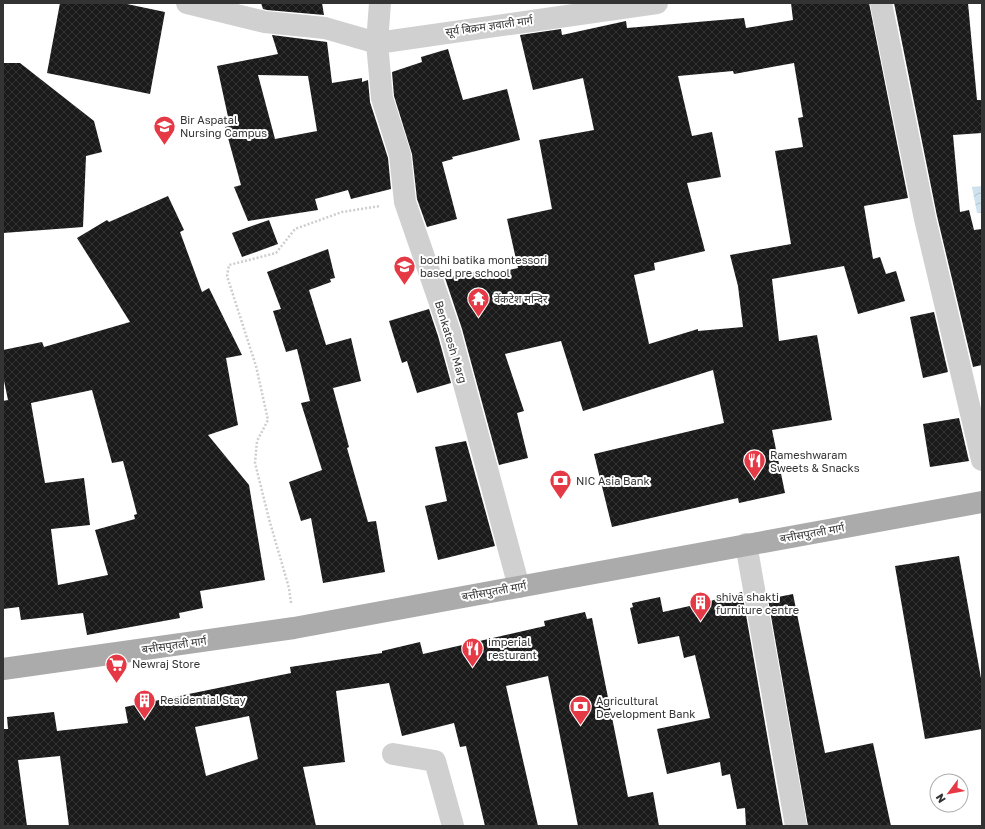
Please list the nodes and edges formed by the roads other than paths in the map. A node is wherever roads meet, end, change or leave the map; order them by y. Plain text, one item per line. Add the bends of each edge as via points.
1 (187, 3) edge
2 (380, 3) edge
3 (657, 3) edge
4 (881, 3) edge
5 (376, 43) junction
6 (982, 460) edge
7 (982, 502) edge
8 (746, 544) junction
9 (519, 587) junction
10 (3, 669) edge
11 (393, 754) dead end
12 (453, 826) edge
13 (796, 826) edge

1 - 5 street via 265,22 326,28
2 - 5 street
3 - 5 street, सूर्य बिक्रम ज्ञवाली मार्ग
4 - 6 street via 925,219
5 - 9 street, Benkatesh Marg via 382,98 400,155 405,202 450,332
7 - 8 main road, बत्तीसपुतली मार्ग
8 - 9 main road, बत्तीसपुतली मार्ग
8 - 13 street
9 - 10 main road, बत्तीसपुतली मार्ग via 294,628
11 - 12 street via 435,761

